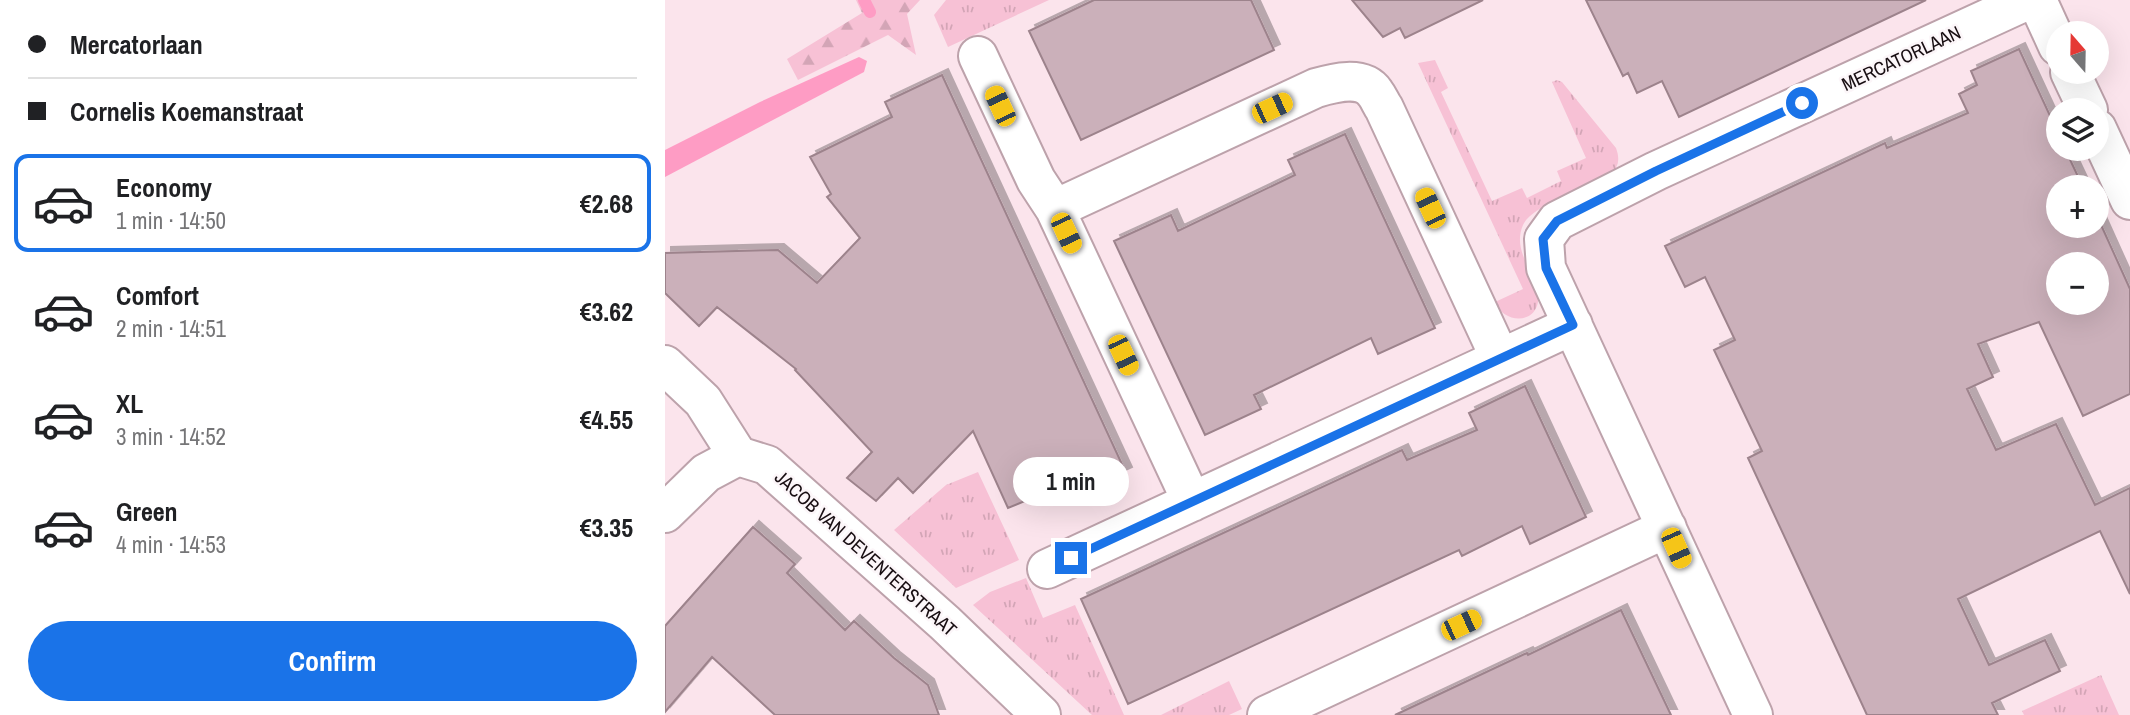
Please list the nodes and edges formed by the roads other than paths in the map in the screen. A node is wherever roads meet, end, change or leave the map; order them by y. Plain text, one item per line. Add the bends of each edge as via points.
1 (2028, 0) edge
2 (2037, 0) edge
3 (2047, 21) edge
4 (978, 56) dead end
5 (2109, 154) edge
6 (2130, 200) edge
7 (1055, 209) junction
8 (1573, 325) junction
9 (1500, 358) junction
10 (665, 365) edge
11 (738, 456) junction
12 (1192, 502) junction
13 (665, 513) edge
14 (1667, 528) junction
15 (1047, 569) dead end
16 (1041, 715) edge
17 (1267, 715) edge
18 (1753, 715) edge

1 - 8 street, MERCATORLAAN via 1557,221 1543,239 1546,268
2 - 3 street
4 - 7 street via 1036,180
5 - 6 street
7 - 9 street via 1316,88 1338,82 1361,83 1374,90 1384,108
7 - 12 street
8 - 9 street
8 - 14 street
9 - 12 street
10 - 11 street via 703,401
11 - 13 street via 706,473
11 - 16 street, JACOB VAN DEVENTERSTRAAT via 767,465
12 - 15 street
14 - 17 street
14 - 18 street

